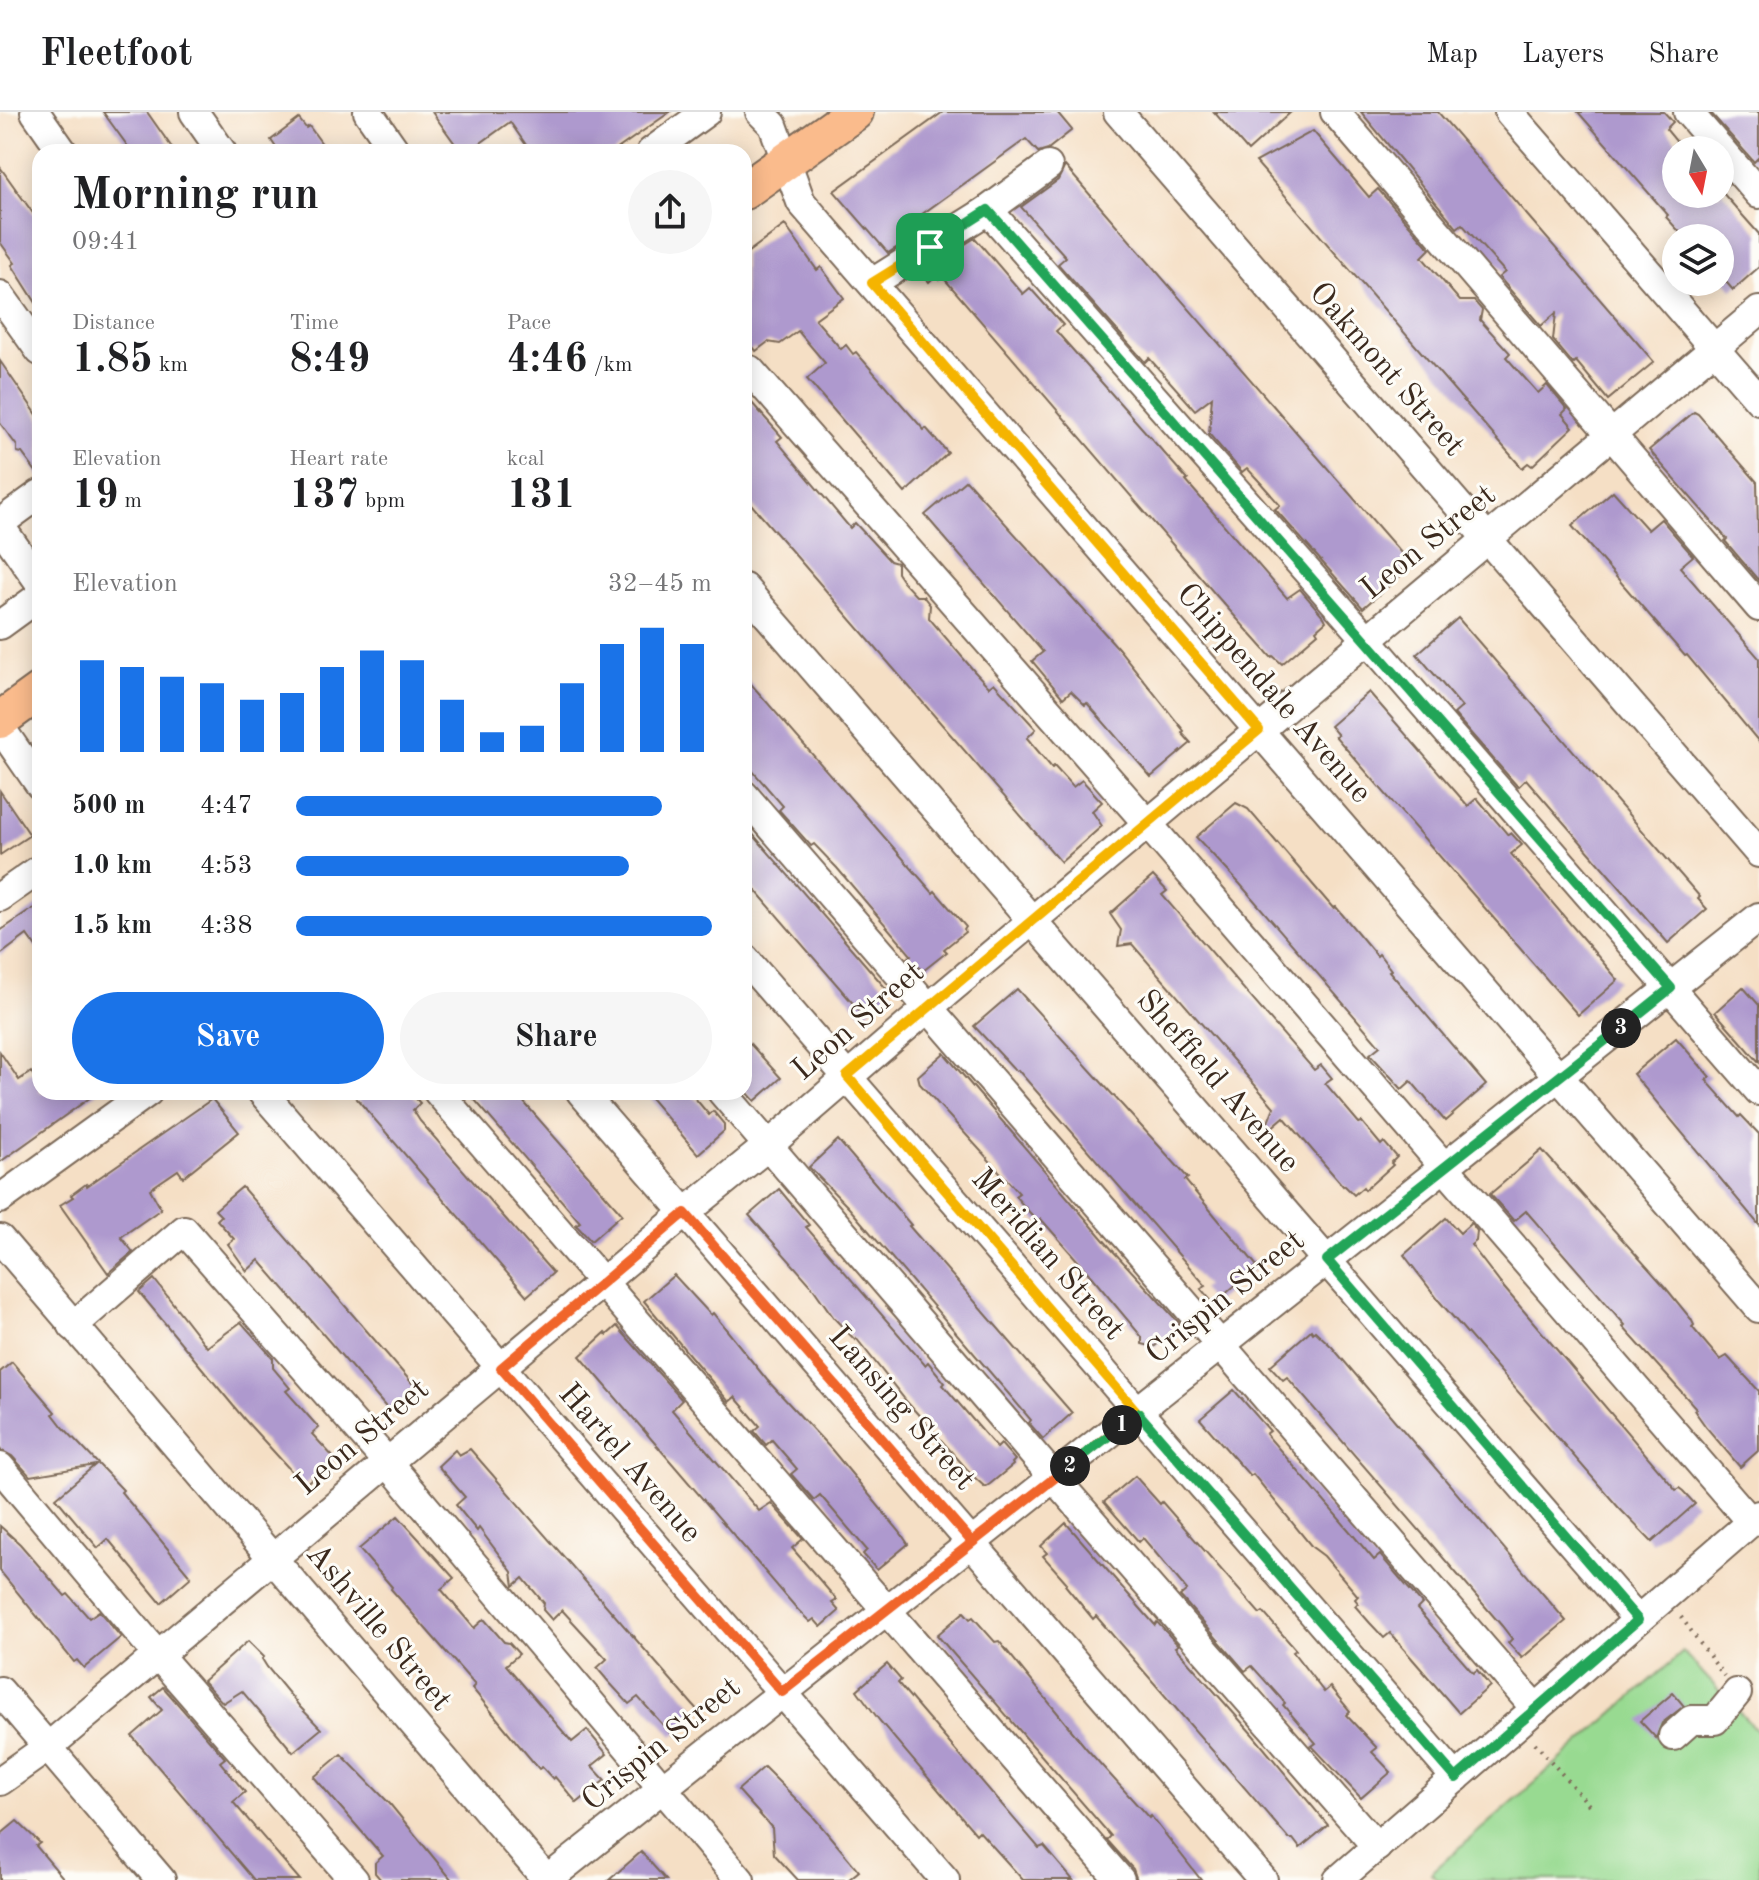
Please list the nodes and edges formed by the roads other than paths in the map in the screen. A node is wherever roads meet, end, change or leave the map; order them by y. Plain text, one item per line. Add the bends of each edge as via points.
1 (35, 112) edge
2 (194, 112) edge
3 (368, 112) edge
4 (706, 112) edge
5 (760, 112) edge
6 (1335, 112) edge
7 (1509, 112) edge
8 (1688, 112) edge
9 (1122, 113) edge
10 (837, 117) edge
11 (57, 144) edge
12 (216, 144) edge
13 (390, 144) edge
14 (662, 144) edge
15 (786, 161) junction
16 (1048, 166) dead end
17 (752, 185) edge
18 (1759, 194) edge
19 (988, 210) junction
20 (872, 283) junction
21 (0, 295) edge
22 (1759, 311) edge
23 (32, 340) edge
24 (1714, 349) junction
25 (752, 372) edge
26 (1759, 400) edge
27 (1612, 435) junction
28 (32, 500) edge
29 (0, 524) edge
30 (1488, 540) junction
31 (32, 571) edge
32 (752, 597) edge
33 (32, 602) edge
34 (1759, 607) edge
35 (0, 625) edge
36 (1367, 639) junction
37 (32, 697) edge
38 (0, 720) edge
39 (0, 727) edge
40 (1259, 730) junction
41 (32, 773) edge
42 (752, 804) edge
43 (1147, 823) junction
44 (1759, 853) edge
45 (32, 875) edge
46 (0, 897) edge
47 (1759, 917) edge
48 (1032, 920) junction
49 (752, 967) edge
50 (1671, 988) junction
51 (928, 1008) junction
52 (847, 1076) junction
53 (1559, 1077) junction
54 (1759, 1091) edge
55 (137, 1100) edge
56 (269, 1100) edge
57 (445, 1100) edge
58 (588, 1100) edge
59 (729, 1100) edge
60 (769, 1145) junction
61 (1443, 1168) junction
62 (0, 1199) edge
63 (685, 1213) junction
64 (0, 1239) edge
65 (1327, 1260) junction
66 (602, 1283) junction
67 (1759, 1308) edge
68 (73, 1326) junction
69 (1219, 1346) junction
70 (501, 1368) junction
71 (1138, 1413) junction
72 (388, 1463) junction
73 (0, 1467) edge
74 (1054, 1478) junction
75 (1755, 1518) edge
76 (972, 1542) junction
77 (273, 1558) junction
78 (886, 1610) junction
79 (1638, 1620) junction
80 (157, 1654) junction
81 (0, 1691) edge
82 (782, 1692) junction
83 (1737, 1693) road end
84 (1536, 1709) junction
85 (1673, 1736) dead end
86 (48, 1747) junction
87 (1456, 1778) junction
88 (0, 1781) edge
89 (661, 1788) junction
90 (1377, 1847) junction
91 (161, 1880) edge
92 (354, 1880) edge
93 (547, 1880) edge
94 (740, 1880) edge
95 (945, 1880) edge
96 (1120, 1880) edge
97 (1263, 1880) edge
98 (1338, 1880) edge

1 - 11 street
2 - 12 street
3 - 13 street
4 - 14 street
5 - 15 street, Chippendale Avenue via 773,125
6 - 27 street
7 - 24 street
8 - 18 street
9 - 30 street, Oakmont Street
10 - 15 main road
15 - 17 main road
15 - 20 street, Chippendale Avenue via 801,202
16 - 19 street
19 - 20 street
19 - 36 street
20 - 40 street, Chippendale Avenue
21 - 23 street
22 - 24 street, Leon Street
24 - 26 street
24 - 27 street, Leon Street
25 - 43 street
27 - 30 street, Leon Street
27 - 34 street
28 - 29 street
29 - 31 street
30 - 36 street, Leon Street
30 - 44 street, Oakmont Street
32 - 48 street, Sheffield Avenue
33 - 35 street
36 - 40 street, Leon Street
36 - 50 street
37 - 38 main road
39 - 41 street
40 - 43 street, Leon Street
40 - 53 street, Chippendale Avenue
42 - 51 street
43 - 48 street, Leon Street
43 - 61 street
45 - 46 street
47 - 50 street, Crispin Street
48 - 51 street, Leon Street
48 - 65 street, Sheffield Avenue
49 - 52 street, Meridian Street
50 - 53 street, Crispin Street
50 - 54 street
51 - 52 street, Leon Street
51 - 69 street
52 - 60 street, Leon Street
52 - 71 street, Meridian Street
53 - 61 street, Crispin Street
53 - 67 street, Chippendale Avenue
55 - 62 street
56 - 70 street, Hartel Avenue
57 - 66 street
58 - 63 street, Lansing Street
59 - 60 street
60 - 63 street, Leon Street
60 - 74 street
61 - 65 street, Crispin Street
61 - 75 street
63 - 66 street, Leon Street
63 - 76 street, Lansing Street
64 - 68 street, Ashville Street
65 - 69 street, Crispin Street
65 - 79 street, Sheffield Avenue
66 - 70 street, Leon Street
66 - 78 street
68 - 72 street via 184,1230
68 - 77 street, Ashville Street
69 - 71 street, Crispin Street
69 - 84 street
70 - 72 street, Leon Street
70 - 82 street, Hartel Avenue
71 - 74 street, Crispin Street
71 - 87 street, Meridian Street
72 - 77 street, Leon Street
72 - 89 street
73 - 80 street
74 - 76 street, Crispin Street
74 - 90 street
75 - 79 street
76 - 78 street, Crispin Street
76 - 97 street, Lansing Street
77 - 80 street, Leon Street
77 - 93 street, Ashville Street
78 - 82 street, Crispin Street
78 - 96 street
79 - 84 street
80 - 86 street, Leon Street
80 - 92 street
81 - 86 street
82 - 89 street, Crispin Street
82 - 95 street, Hartel Avenue
83 - 85 street via 1715,1720 1691,1720
84 - 87 street
86 - 88 street, Leon Street
86 - 91 street
87 - 90 street
89 - 93 street, Crispin Street
89 - 94 street
90 - 98 street

